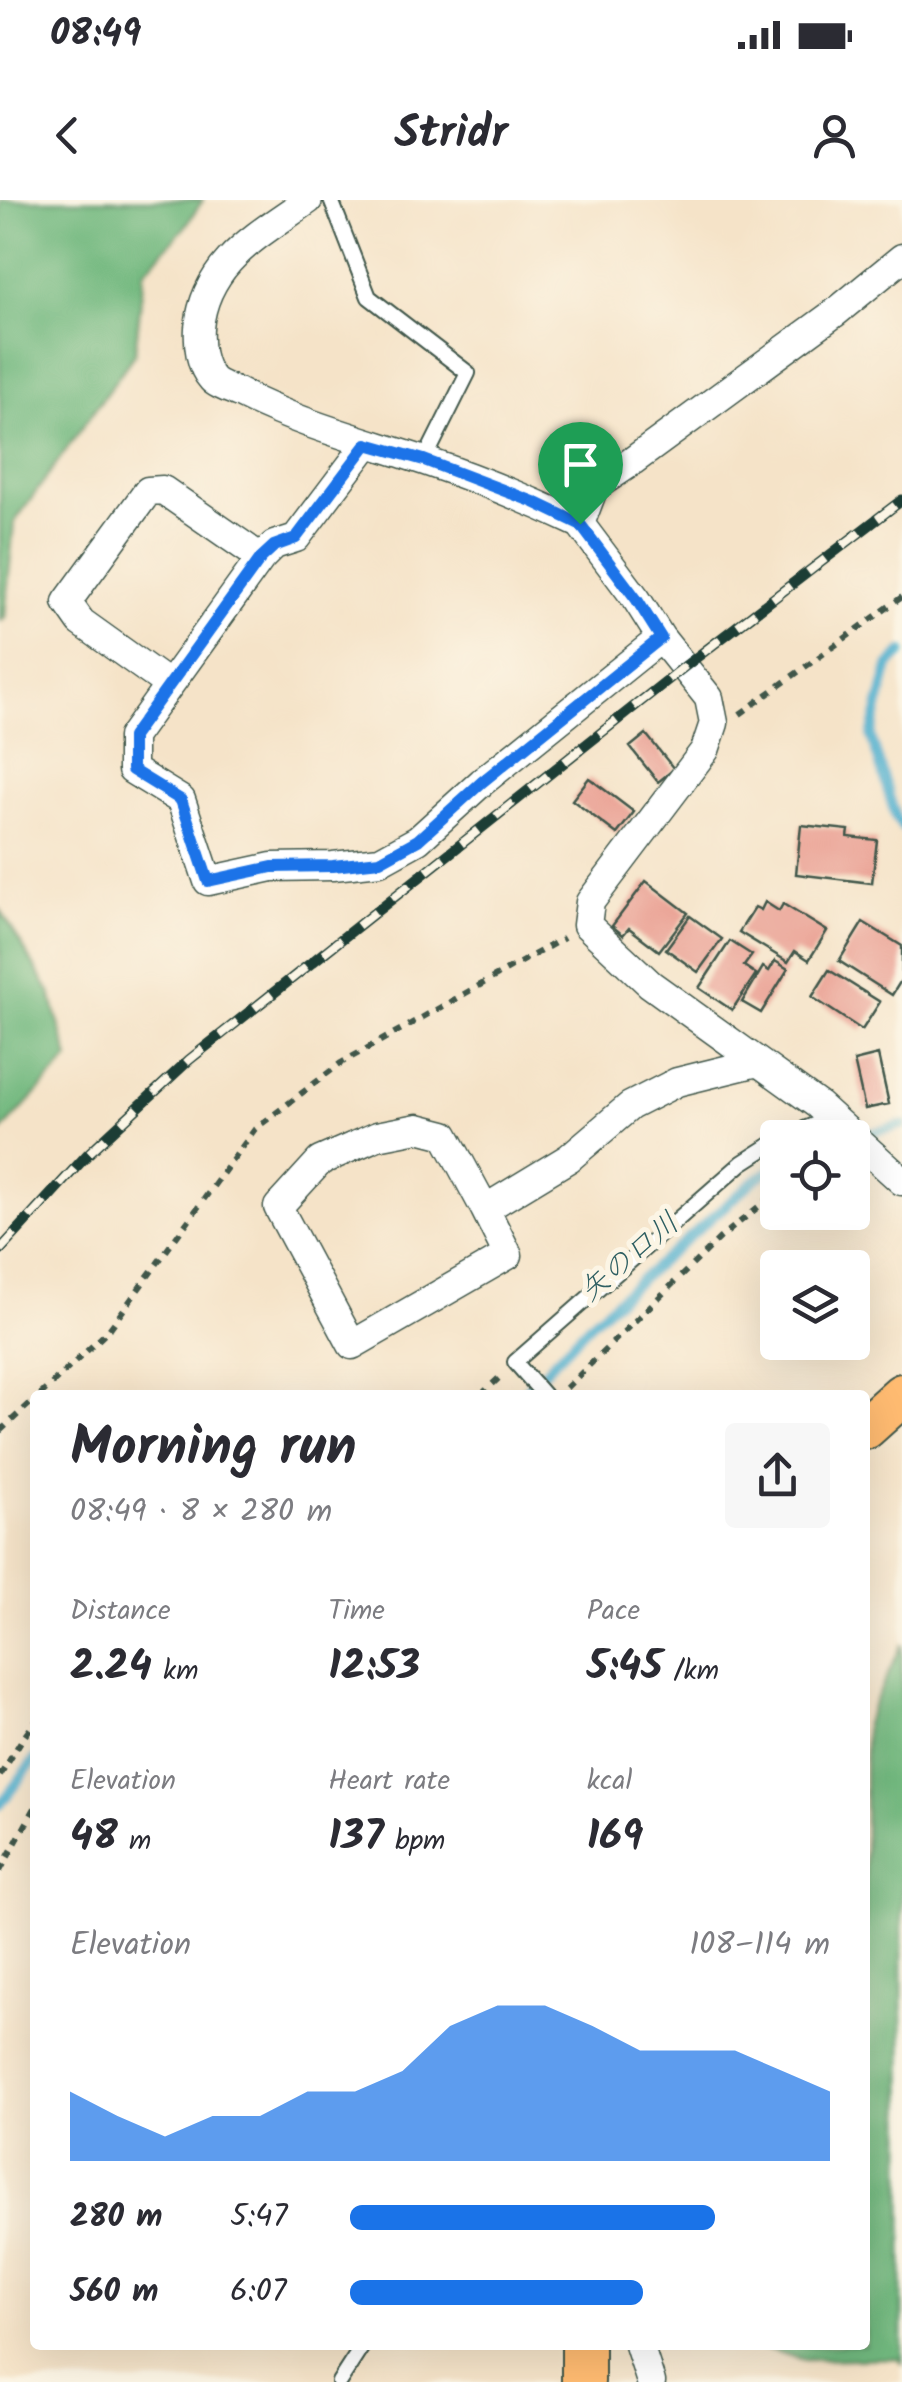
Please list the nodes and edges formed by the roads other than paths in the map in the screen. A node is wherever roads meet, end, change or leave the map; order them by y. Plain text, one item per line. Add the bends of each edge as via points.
1 (308, 200) edge
2 (331, 200) edge
3 (902, 258) edge
4 (367, 444) junction
5 (424, 460) junction
6 (580, 524) junction
7 (261, 558) junction
8 (661, 638) junction
9 (169, 685) junction
10 (758, 1062) junction
11 (834, 1119) junction
12 (831, 1120) edge
13 (760, 1152) edge
14 (902, 1181) edge
15 (485, 1209) junction
16 (540, 1390) edge
17 (902, 1394) edge
18 (870, 1423) edge
19 (360, 2350) edge
20 (583, 2350) edge
21 (641, 2350) edge
22 (340, 2382) edge
23 (583, 2382) edge
24 (651, 2382) edge

1 - 4 street via 236,251 211,282 198,348 212,379
2 - 5 lane via 369,297 468,372
3 - 6 street via 594,487
4 - 5 street
4 - 7 street via 296,538
5 - 6 street
6 - 8 street
7 - 9 street
7 - 9 street via 163,490 148,491 78,586 67,602 81,622
8 - 9 street via 418,840 380,861 272,867 208,881 181,800 132,770 132,737
8 - 10 street via 709,698 711,736 590,902 587,926 650,984
10 - 11 street
10 - 15 street via 678,1082 630,1106 570,1158
11 - 12 lane
11 - 14 street
13 - 16 lane via 515,1362
15 - 15 street via 508,1255 352,1344 278,1207 320,1162 377,1136 418,1128 445,1135
17 - 18 main road
19 - 22 lane
20 - 23 main road
21 - 24 street

